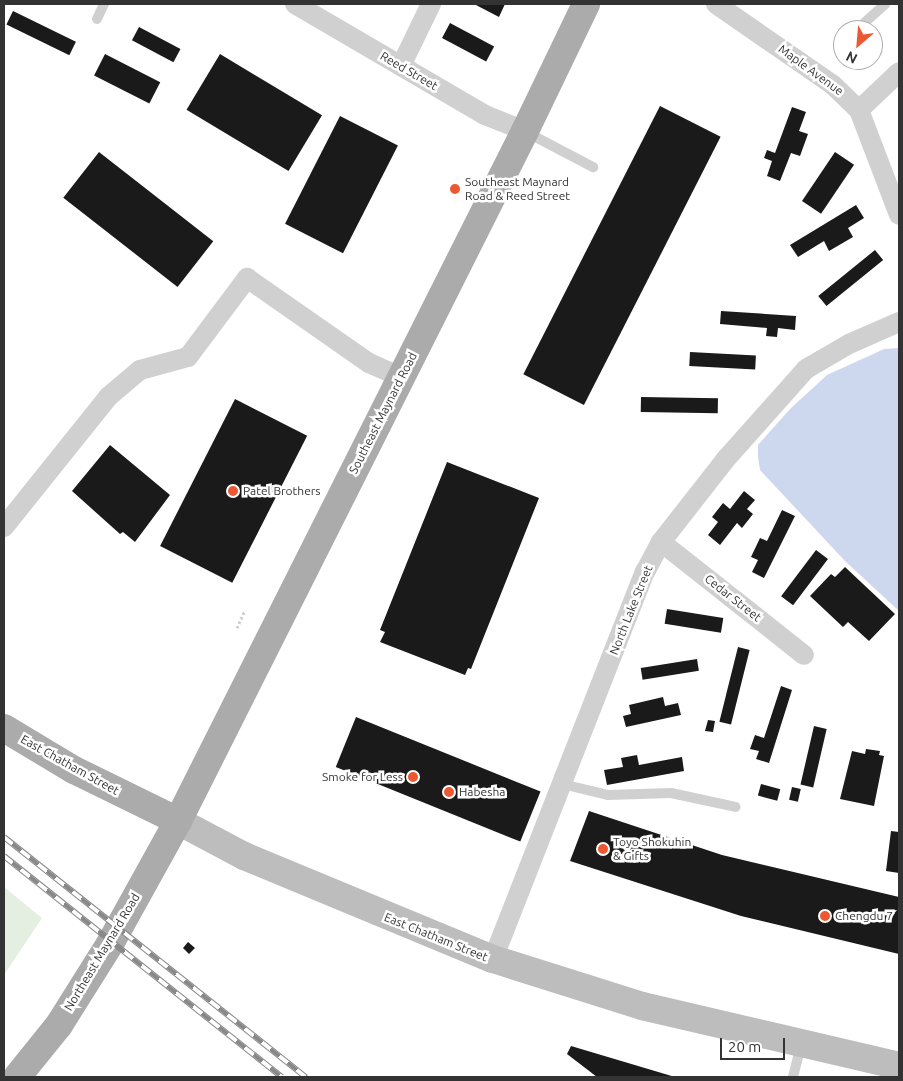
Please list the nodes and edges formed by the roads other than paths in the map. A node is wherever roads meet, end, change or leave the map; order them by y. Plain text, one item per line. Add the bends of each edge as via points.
1 (104, 4) edge
2 (295, 4) edge
3 (431, 4) edge
4 (586, 4) edge
5 (716, 4) edge
6 (885, 4) edge
7 (97, 19) dead end
8 (867, 20) edge
9 (401, 66) junction
10 (899, 72) edge
11 (859, 110) junction
12 (525, 131) junction
13 (594, 167) dead end
14 (899, 216) edge
15 (899, 322) edge
16 (402, 377) junction
17 (4, 527) edge
18 (661, 542) junction
19 (804, 655) dead end
20 (4, 728) edge
21 (562, 784) junction
22 (736, 807) dead end
23 (178, 821) junction
24 (493, 959) junction
25 (801, 1044) junction
26 (890, 1069) edge
27 (16, 1077) edge
28 (793, 1077) edge

1 - 7 lane
2 - 9 street, Reed Street
3 - 9 street
4 - 12 main road, Southeast Maynard Road
5 - 11 street, Maple Avenue via 833,85
6 - 8 lane
9 - 12 street, Reed Street via 485,116
10 - 11 street
11 - 14 street, Maple Avenue
12 - 13 lane
12 - 16 main road, Southeast Maynard Road
15 - 18 street, North Lake Street via 849,344 806,369 725,460
16 - 17 street via 369,364 247,278 188,357 140,370 108,397
16 - 23 main road, Southeast Maynard Road
18 - 19 street, Cedar Street
18 - 21 street, North Lake Street via 645,572
20 - 23 main road, East Chatham Street via 74,770
21 - 22 lane via 608,795 671,793
21 - 24 street, North Lake Street
23 - 24 main road, East Chatham Street via 244,856
23 - 27 main road, Northeast Maynard Road via 111,942 59,1025
24 - 25 main road, East Chatham Street via 642,1006
25 - 26 main road, East Chatham Street
25 - 28 lane

